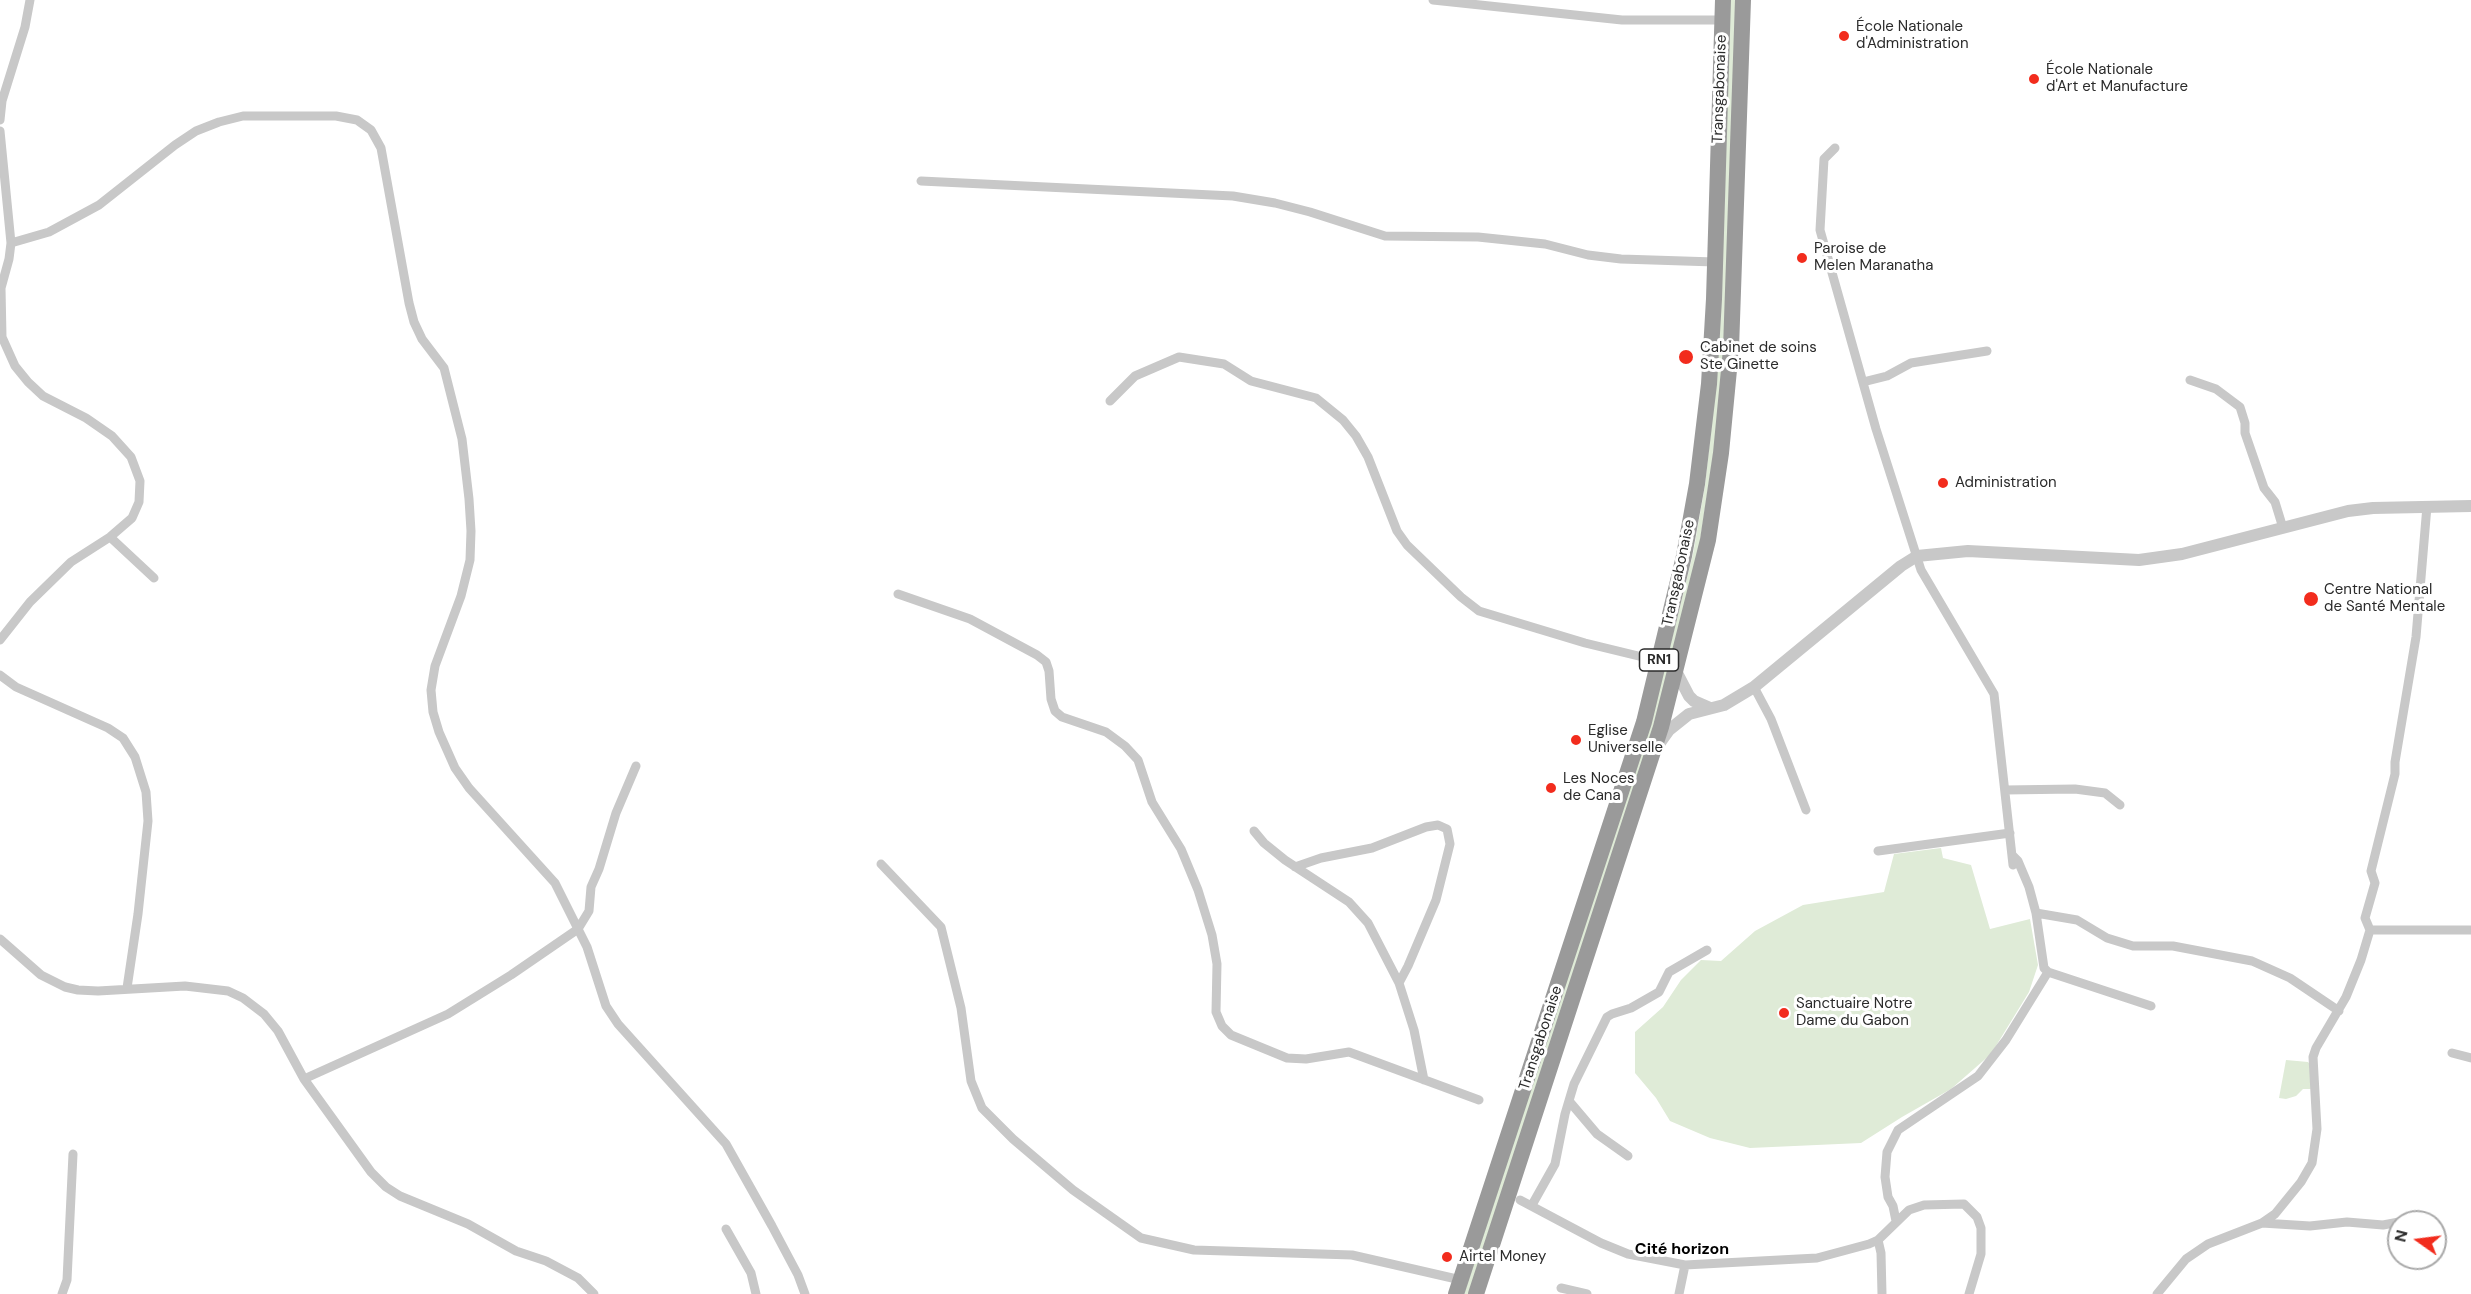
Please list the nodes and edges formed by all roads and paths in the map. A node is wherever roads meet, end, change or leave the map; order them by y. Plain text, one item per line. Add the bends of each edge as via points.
1 (30, 0) edge
2 (1433, 0) edge
3 (1723, 0) edge
4 (1743, 0) edge
5 (1722, 20) junction
6 (0, 120) edge
7 (0, 131) edge
8 (1835, 148) dead end
9 (921, 181) dead end
10 (11, 243) junction
11 (1715, 262) junction
12 (1987, 351) dead end
13 (2190, 380) dead end
14 (1863, 382) junction
15 (1110, 401) dead end
16 (2427, 506) junction
17 (2471, 506) edge
18 (2283, 528) junction
19 (110, 537) junction
20 (1917, 556) junction
21 (154, 578) dead end
22 (898, 594) dead end
23 (0, 640) edge
24 (1659, 662) junction
25 (1676, 671) junction
26 (0, 677) edge
27 (1754, 687) junction
28 (1711, 708) junction
29 (1652, 754) junction
30 (636, 766) dead end
31 (2006, 790) junction
32 (2120, 805) dead end
33 (1806, 810) dead end
34 (1254, 831) dead end
35 (2010, 833) junction
36 (1878, 851) dead end
37 (882, 864) dead end
38 (1295, 867) junction
39 (2036, 913) junction
40 (578, 928) junction
41 (2370, 930) junction
42 (2471, 930) edge
43 (0, 939) edge
44 (1707, 950) dead end
45 (2048, 972) junction
46 (1399, 983) junction
47 (127, 988) junction
48 (2151, 1006) dead end
49 (2339, 1011) junction
50 (2452, 1053) dead end
51 (2471, 1058) edge
52 (304, 1079) junction
53 (1424, 1080) junction
54 (1479, 1100) dead end
55 (1569, 1101) junction
56 (74, 1154) dead end
57 (1628, 1156) dead end
58 (1520, 1200) dead end
59 (1532, 1205) junction
60 (1896, 1221) junction
61 (2262, 1223) junction
62 (2387, 1225) edge
63 (726, 1229) dead end
64 (1878, 1240) junction
65 (1685, 1265) junction
66 (1459, 1287) edge
67 (1561, 1288) dead end
68 (62, 1294) edge
69 (594, 1294) edge
70 (756, 1294) edge
71 (805, 1294) edge
72 (1476, 1294) edge
73 (1587, 1294) edge
74 (1679, 1294) edge
75 (1882, 1294) edge
76 (1969, 1294) edge
77 (2157, 1294) edge

1 - 6 street
2 - 5 street via 1622,20
3 - 5 highway, Transgabonaise / RN1
4 - 25 highway, Transgabonaise / RN1 via 1734,299 1725,417 1708,540
5 - 11 highway, Transgabonaise / RN1
7 - 10 street
8 - 14 street via 1824,159 1820,230
9 - 11 street via 1233,196 1275,202 1385,236 1478,237 1545,244 1621,259
10 - 19 street via 1,288 1,320 2,337 15,366 43,396 112,436 131,457 140,481 139,502 132,518
10 - 40 street via 49,232 99,205 175,145 219,122 243,116 336,116 357,120 371,130 381,148 411,313 422,339 444,368 462,440 469,500 470,560 435,666 433,712 455,768 555,883
11 - 24 highway, Transgabonaise / RN1 via 1709,384 1700,465
12 - 14 street via 1911,363 1887,376
13 - 18 street via 2216,389 2240,407 2264,488 2275,502
14 - 20 street
15 - 24 street via 1135,376 1179,357 1224,364 1251,381 1316,398 1356,436 1397,531 1407,545 1479,611
16 - 17 street
16 - 18 street via 2348,511
16 - 41 street via 2416,637 2395,774 2371,871 2375,883 2365,918
18 - 20 street via 2182,554 2139,560 1968,551
19 - 21 street
19 - 23 street via 71,562 30,602
20 - 27 street
20 - 31 street via 1921,570 1994,693
22 - 53 street via 970,619 1037,655 1049,670 1055,711 1106,732 1138,760 1152,802 1181,849 1198,890 1217,964 1216,1012 1221,1026 1231,1035 1287,1058 1349,1052
24 - 66 highway, Transgabonaise / RN1 via 1644,722
25 - 28 street via 1689,696
25 - 29 highway, Transgabonaise / RN1
26 - 47 street via 52,705 108,728 123,738 135,757 146,792 148,821
27 - 28 street via 1724,705
27 - 33 street via 1771,718
28 - 29 street via 1695,711 1678,721
29 - 72 highway, Transgabonaise / RN1
30 - 40 street via 591,887 589,911
31 - 32 street via 2075,789 2105,793
31 - 35 street
34 - 38 street
35 - 36 street
35 - 39 street via 2013,860 2018,861 2030,887
37 - 66 street via 940,927 961,1008 971,1081 982,1108 1082,1196 1141,1238 1152,1241 1194,1250 1352,1255
38 - 46 street via 1349,902 1368,923
38 - 46 street via 1372,848 1426,827 1438,825 1447,829 1450,844 1436,900
39 - 45 street via 2044,968
39 - 49 street via 2077,920 2126,945 2173,946 2252,961 2290,978
40 - 52 street via 448,1014
40 - 71 street via 606,1006 726,1144
41 - 42 street
41 - 49 street
43 - 47 street via 41,975 65,987 98,991
44 - 55 street via 1669,972 1659,992 1607,1017
45 - 48 street
45 - 60 street via 2006,1040 1978,1076 1898,1130 1887,1152 1885,1177
46 - 53 street
47 - 52 street via 197,987 228,991 243,998 278,1031
49 - 61 street via 2313,1057 2317,1129 2312,1163 2275,1214
50 - 51 street
52 - 69 street via 386,1188 468,1224 516,1251 546,1261 578,1278
53 - 54 street
55 - 57 street via 1597,1134
55 - 59 street via 1555,1164
56 - 68 street via 68,1270
58 - 59 street
59 - 65 street via 1582,1234 1628,1254
60 - 64 street
60 - 76 street via 1909,1210 1924,1205 1958,1203 1977,1217 1981,1254
61 - 62 street
61 - 77 street via 2208,1244 2186,1259
63 - 70 street via 751,1274
64 - 65 street via 1801,1260
64 - 75 street
65 - 74 street
67 - 73 street

